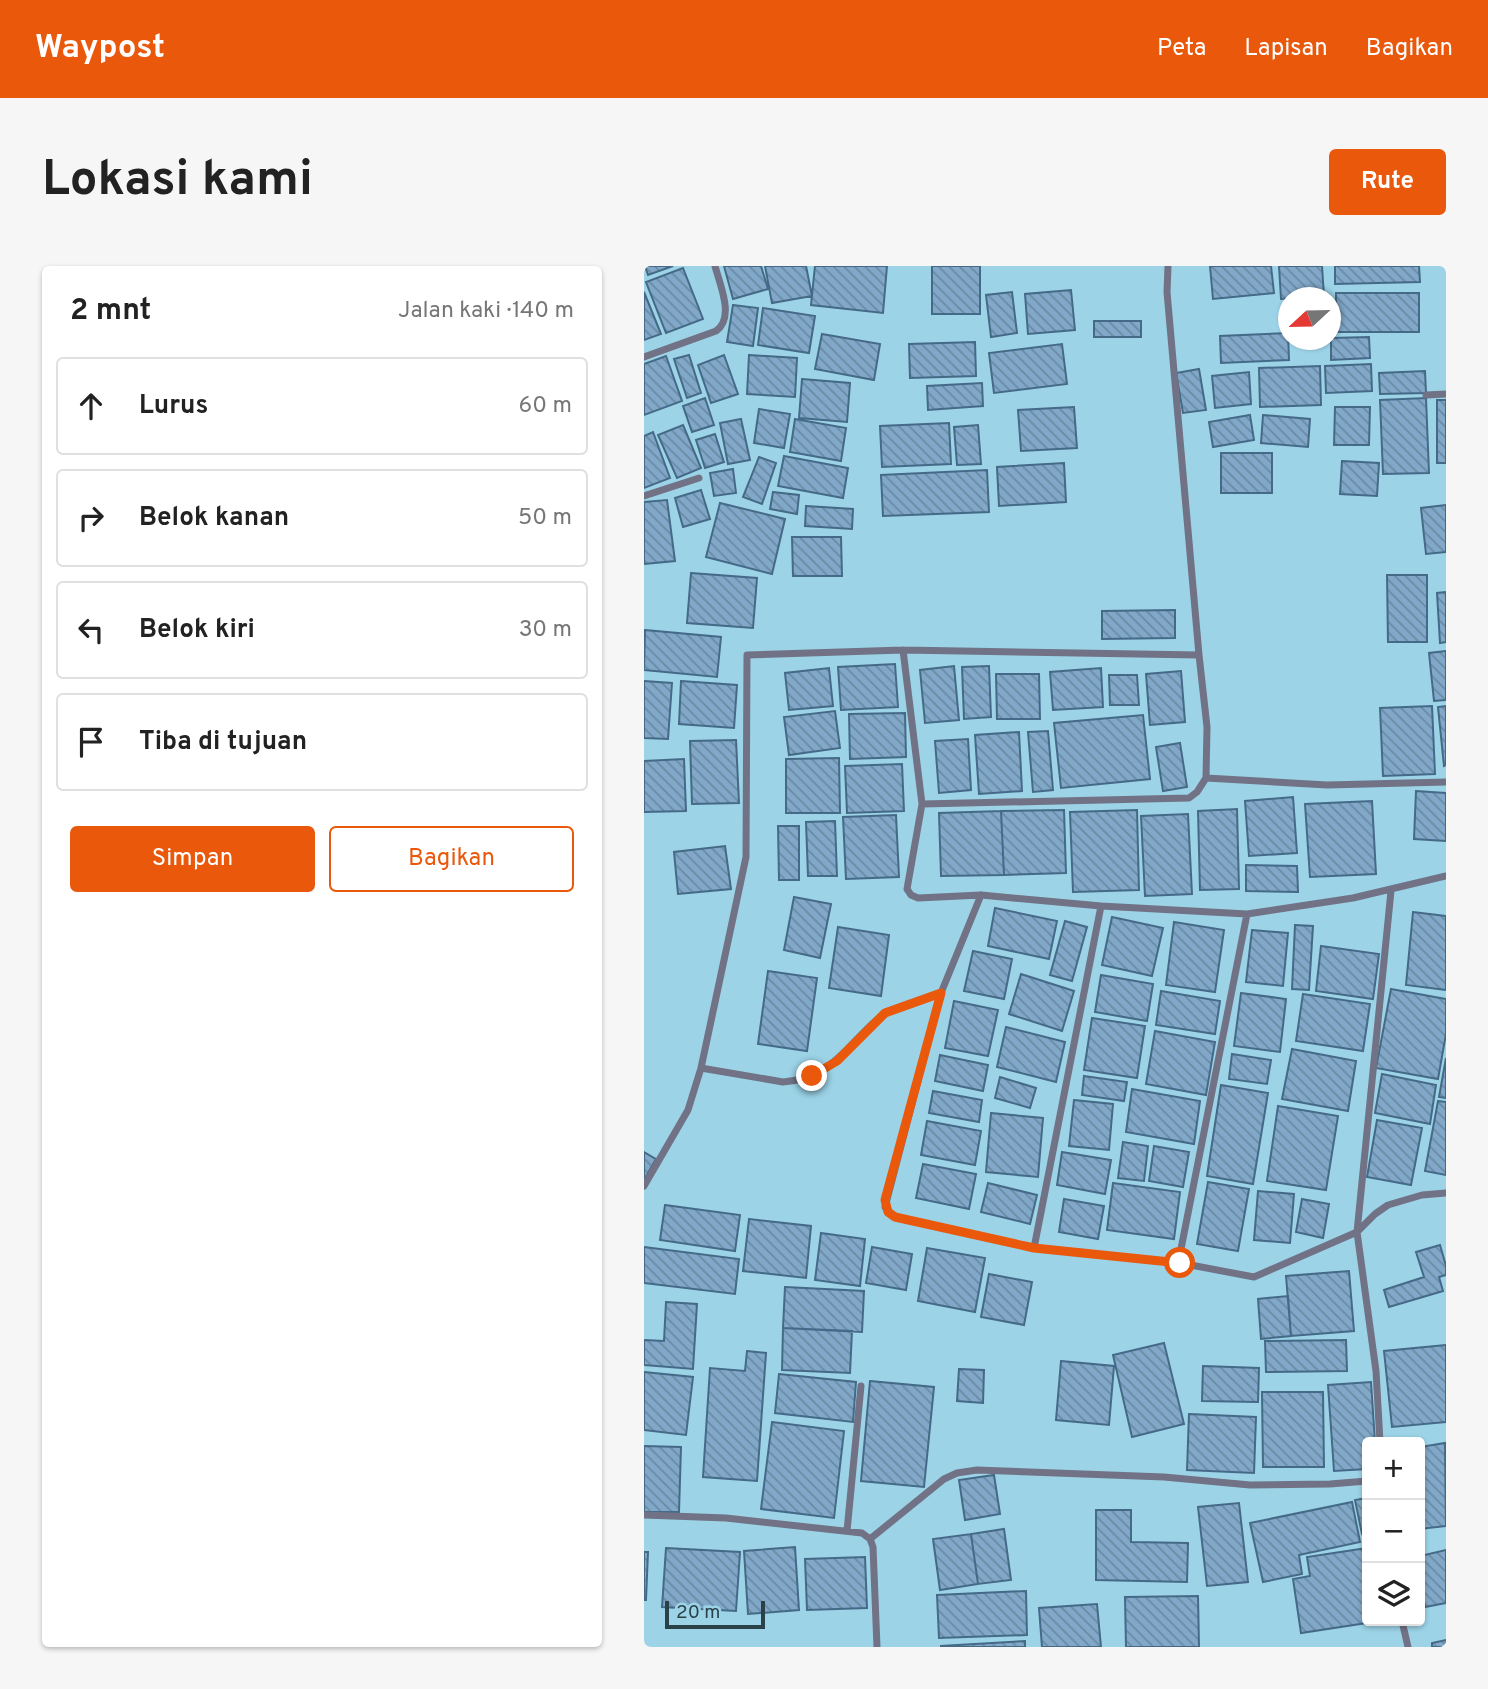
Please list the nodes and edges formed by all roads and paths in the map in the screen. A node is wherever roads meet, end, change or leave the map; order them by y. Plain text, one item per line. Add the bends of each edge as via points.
1 (715, 266) edge
2 (1168, 266) edge
3 (644, 357) edge
4 (1446, 394) edge
5 (1426, 396) dead end
6 (699, 478) dead end
7 (644, 496) edge
8 (903, 650) junction
9 (1199, 655) junction
10 (1206, 778) junction
11 (1446, 782) edge
12 (922, 804) junction
13 (1446, 876) edge
14 (1391, 891) junction
15 (981, 895) junction
16 (1101, 906) junction
17 (1247, 914) junction
18 (941, 993) junction
19 (701, 1068) junction
20 (644, 1186) edge
21 (1446, 1193) edge
22 (1357, 1232) junction
23 (1034, 1248) junction
24 (1180, 1263) junction
25 (861, 1386) dead end
26 (1380, 1437) edge
27 (1362, 1481) edge
28 (644, 1515) edge
29 (846, 1531) junction
30 (870, 1539) junction
31 (1403, 1626) edge
32 (877, 1647) edge
33 (1408, 1647) edge

1 - 3 street via 727,314 722,327
2 - 9 street
4 - 5 street
6 - 7 street
8 - 9 street
8 - 12 street
8 - 19 street via 747,655 746,857
9 - 10 street via 1207,727
10 - 11 street via 1327,785
10 - 12 street via 1189,798
12 - 15 street via 907,889 918,898
13 - 14 street
14 - 17 street
14 - 22 street
15 - 16 street
15 - 18 street
16 - 17 street
16 - 23 street
17 - 24 street
18 - 19 street via 885,1013 837,1061 796,1081
18 - 23 street via 885,1206 895,1217
19 - 20 street via 688,1110
21 - 22 street via 1388,1205
22 - 24 street via 1254,1277
22 - 26 street via 1377,1371
23 - 24 street
25 - 29 street
27 - 30 street via 1250,1485 977,1470 944,1479
28 - 29 street
29 - 30 street
30 - 32 street
31 - 33 street

